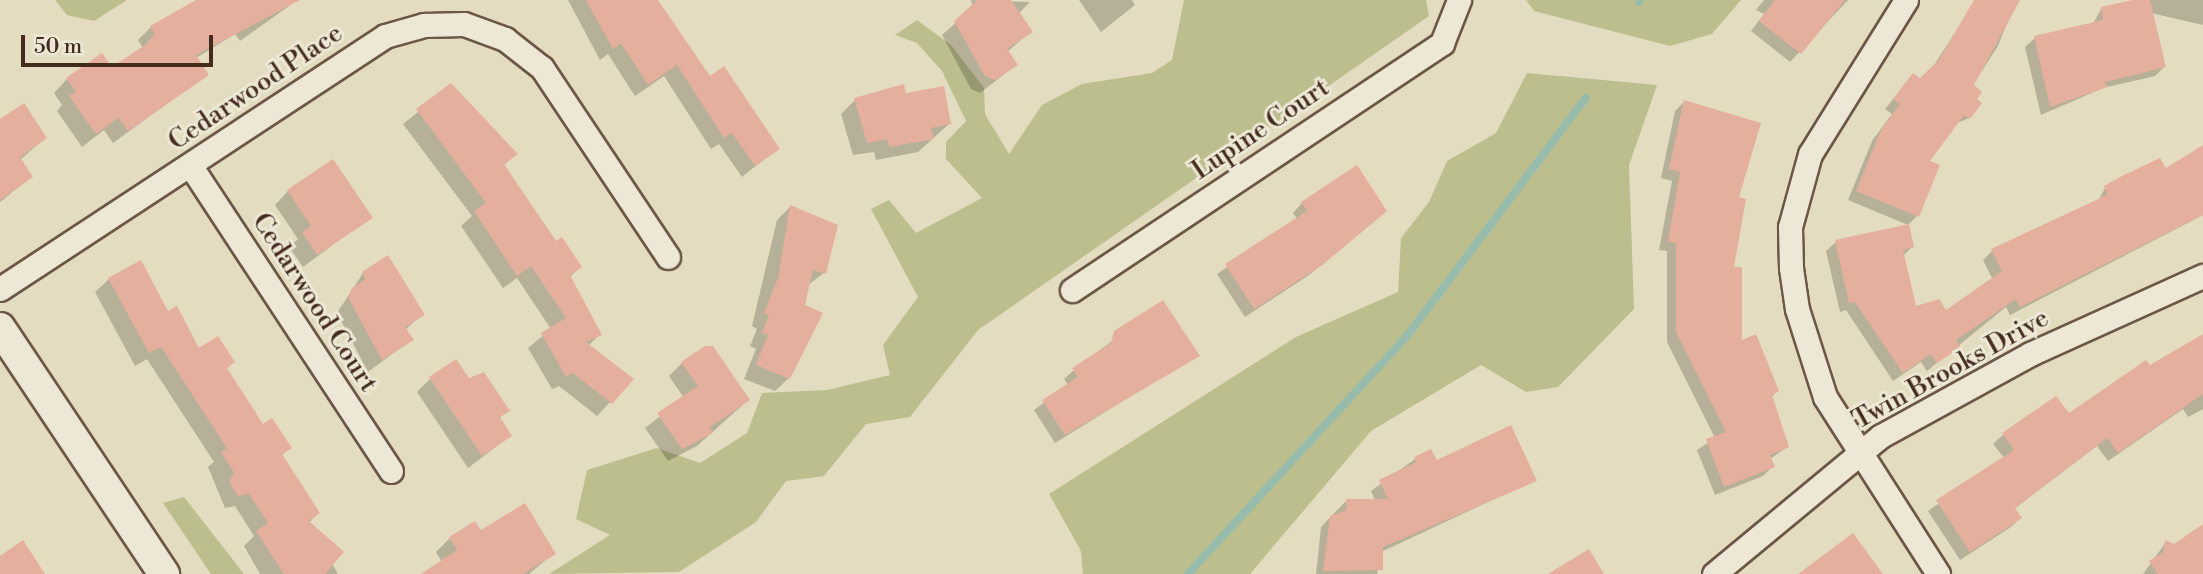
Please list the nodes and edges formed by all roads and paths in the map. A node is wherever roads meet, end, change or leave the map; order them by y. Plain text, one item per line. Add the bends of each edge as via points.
1 (1459, 0) edge
2 (1906, 0) edge
3 (190, 165) junction
4 (668, 257) dead end
5 (2203, 276) edge
6 (0, 289) edge
7 (1072, 290) dead end
8 (0, 328) edge
9 (1862, 451) junction
10 (391, 471) dead end
11 (164, 574) edge
12 (1714, 574) edge
13 (1938, 574) edge

1 - 7 street, Lupine Court via 1442,43
2 - 9 street via 1824,124 1790,227 1797,309 1825,397
3 - 4 street, Cedarwood Place via 385,36 464,24 505,39 542,68
3 - 6 street, Cedarwood Place
3 - 10 street, Cedarwood Court
5 - 9 street, Twin Brooks Drive via 2030,354
8 - 11 street
9 - 12 street, Twin Brooks Drive
9 - 13 street

